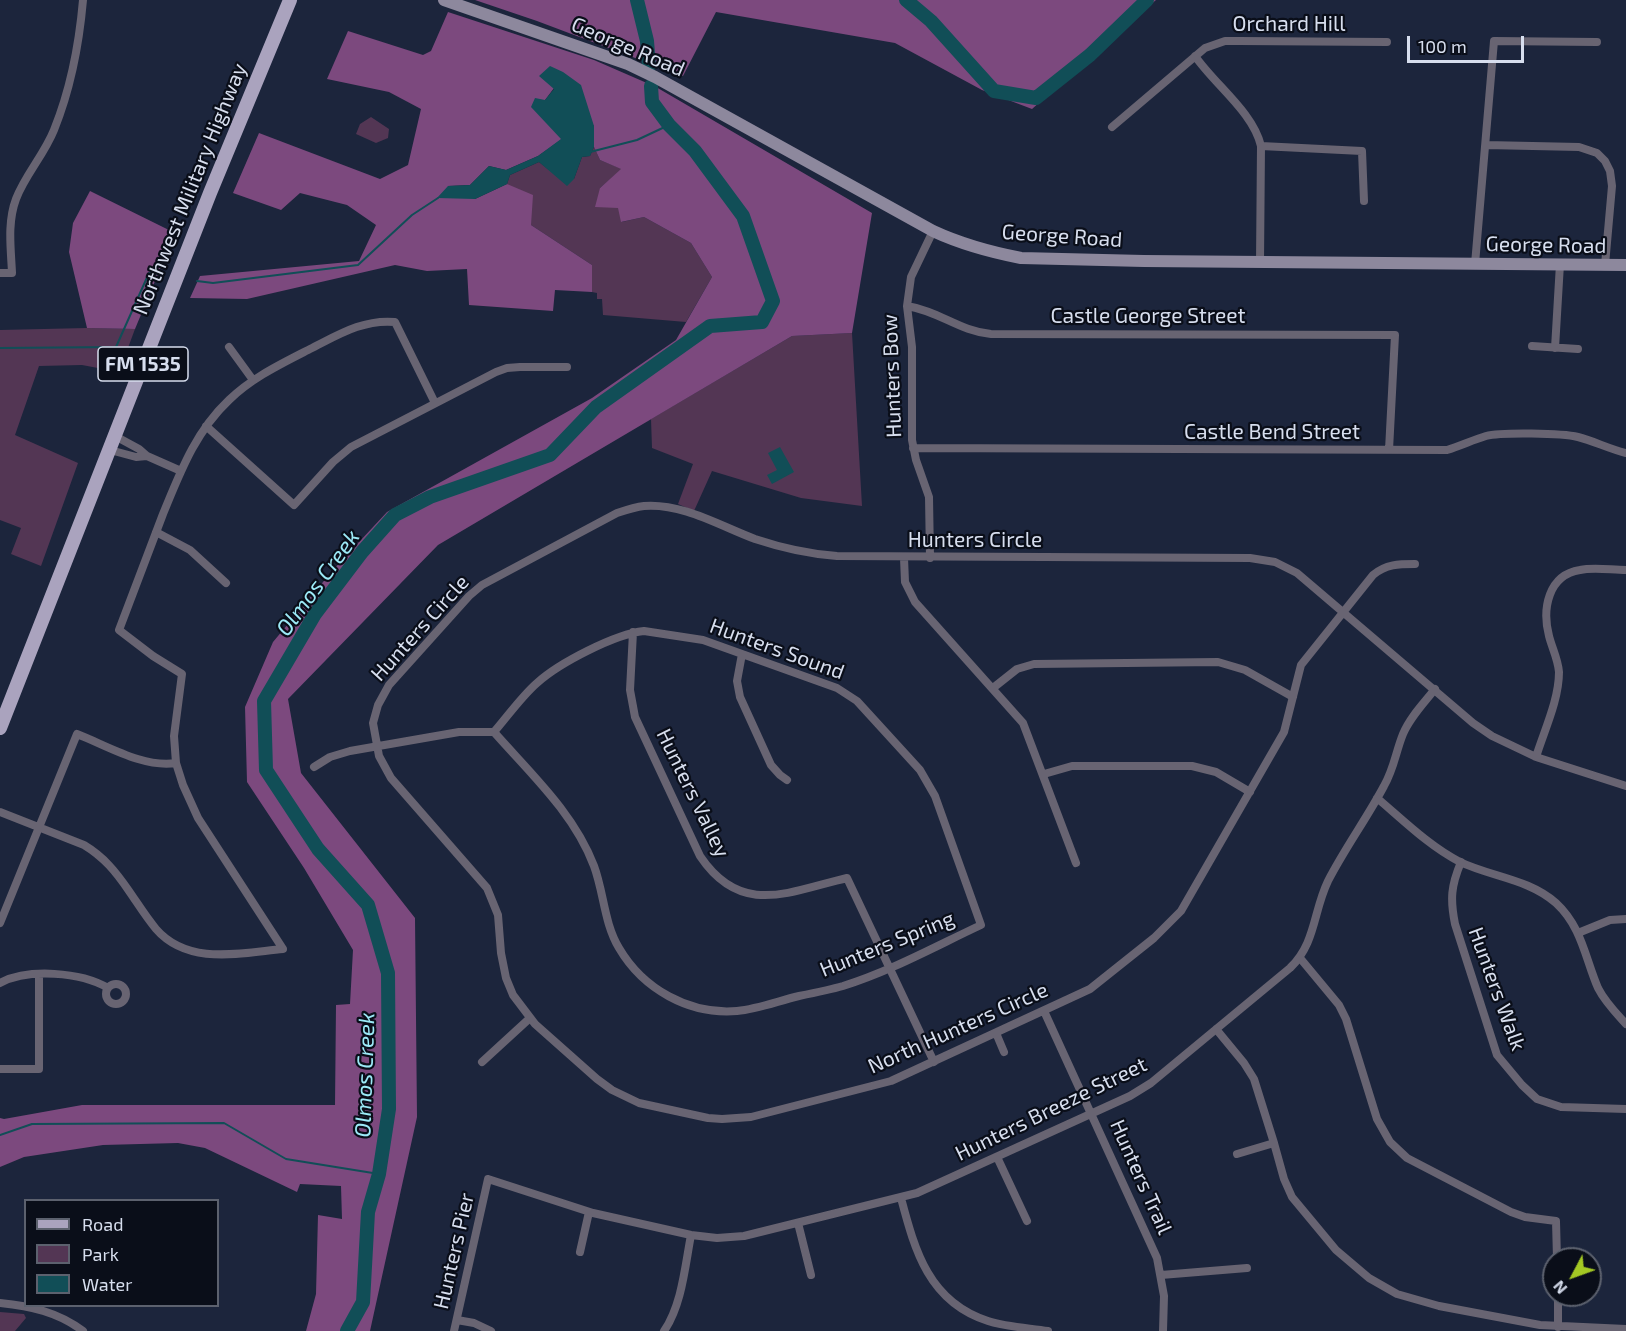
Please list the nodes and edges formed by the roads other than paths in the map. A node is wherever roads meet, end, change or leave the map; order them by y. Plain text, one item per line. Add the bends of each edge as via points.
1 (83, 0) edge
2 (290, 0) edge
3 (444, 0) edge
4 (1387, 42) dead end
5 (1597, 42) dead end
6 (1195, 56) junction
7 (1112, 127) dead end
8 (1486, 145) junction
9 (1261, 147) junction
10 (1364, 201) dead end
11 (933, 231) junction
12 (1260, 262) junction
13 (1475, 264) junction
14 (1560, 264) junction
15 (1605, 265) junction
16 (1626, 265) edge
17 (0, 273) edge
18 (907, 306) junction
19 (1532, 346) dead end
20 (229, 347) dead end
21 (1555, 348) junction
22 (1578, 349) dead end
23 (567, 367) dead end
24 (253, 380) junction
25 (435, 403) junction
26 (206, 426) junction
27 (113, 443) junction
28 (913, 448) junction
29 (1389, 450) junction
30 (1626, 453) edge
31 (147, 456) junction
32 (181, 471) junction
33 (156, 532) junction
34 (904, 558) junction
35 (930, 558) junction
36 (1416, 564) dead end
37 (1626, 570) edge
38 (226, 583) dead end
39 (1343, 612) junction
40 (633, 632) junction
41 (742, 654) junction
42 (993, 688) junction
43 (1435, 689) junction
44 (1293, 697) junction
45 (0, 728) edge
46 (494, 732) junction
47 (376, 747) junction
48 (1536, 757) junction
49 (176, 763) junction
50 (314, 767) dead end
51 (1044, 774) junction
52 (787, 780) dead end
53 (1626, 786) edge
54 (1250, 792) junction
55 (1377, 798) junction
56 (0, 812) edge
57 (38, 827) junction
58 (1461, 862) junction
59 (1076, 863) dead end
60 (1626, 919) edge
61 (0, 923) edge
62 (981, 925) joint
63 (1578, 933) junction
64 (1300, 958) junction
65 (889, 968) junction
66 (39, 975) junction
67 (0, 984) edge
68 (108, 988) dead end
69 (1044, 1011) junction
70 (530, 1018) junction
71 (1626, 1024) edge
72 (1216, 1029) junction
73 (996, 1033) junction
74 (1004, 1052) dead end
75 (482, 1062) dead end
76 (934, 1062) junction
77 (0, 1069) edge
78 (1626, 1109) edge
79 (1092, 1113) junction
80 (1274, 1143) junction
81 (1237, 1154) dead end
82 (997, 1157) junction
83 (488, 1179) joint
84 (901, 1198) junction
85 (589, 1212) junction
86 (1027, 1221) dead end
87 (798, 1223) junction
88 (691, 1235) junction
89 (1557, 1247) edge
90 (580, 1252) dead end
91 (1247, 1268) dead end
92 (811, 1275) dead end
93 (1161, 1275) junction
94 (0, 1303) edge
95 (1558, 1307) edge
96 (457, 1320) junction
97 (1558, 1327) junction
98 (1626, 1329) edge
99 (82, 1331) edge
100 (454, 1331) edge
101 (491, 1331) edge
102 (664, 1331) edge
103 (1048, 1331) edge
104 (1163, 1331) edge

1 - 17 street via 77,58 68,91 53,133 13,210 12,273
2 - 27 main road, Northwest Military Highway / FM 1535
3 - 11 street, George Road via 637,68
4 - 6 street, Orchard Hill via 1225,41
5 - 8 street via 1494,41
6 - 7 street, Orchard Hill
6 - 9 street via 1250,120
8 - 13 street
8 - 15 street via 1579,147 1597,153 1605,161 1612,186
9 - 10 street via 1362,151
9 - 12 street
11 - 12 street, George Road via 960,243 1021,258
11 - 18 street, Hunters Bow via 914,269
12 - 13 street, George Road
13 - 14 street, George Road
14 - 15 street, George Road
14 - 21 street
15 - 16 street, George Road
18 - 28 street, Hunters Bow via 912,347
18 - 29 street, Castle George Street via 931,311 975,332 991,334 1395,334
19 - 21 street
20 - 24 street
21 - 22 street
23 - 25 street via 507,368
24 - 25 street via 356,326 395,322
24 - 26 street
25 - 26 street via 351,447 294,506
26 - 32 street
27 - 31 street via 139,449
27 - 31 street via 136,457
27 - 45 main road, Northwest Military Highway / FM 1535
28 - 29 street, Castle Bend Street
28 - 35 street, Hunters Bow via 929,497
29 - 30 street, Castle Bend Street via 1447,450 1486,436 1520,435 1578,437
31 - 32 street
32 - 33 street
33 - 38 street via 190,550
33 - 49 street via 119,630 182,674 175,718
34 - 35 street, Hunters Circle
34 - 42 street via 905,582 915,602
34 - 47 street, Hunters Circle via 802,552 664,507 637,507 617,513 493,578 469,596 382,694 373,723
35 - 39 street, Hunters Circle via 1259,559 1290,569
36 - 39 street, North Hunters Circle via 1386,566
37 - 48 street via 1581,570 1561,577 1552,588 1546,623 1559,671
39 - 43 street, Hunters Circle
39 - 44 street, North Hunters Circle via 1301,665
40 - 41 street, Hunters Sound via 689,637
40 - 46 street, Hunters Sound via 611,639 537,683
40 - 65 street, Hunters Valley via 630,690 635,717 708,868 724,884 753,895 775,895 847,878
41 - 52 street via 738,671 740,697 771,765
41 - 62 street, Hunters Sound via 851,696 920,770 934,796
42 - 44 street via 1017,669 1041,663 1218,662 1245,670
42 - 51 street via 1023,723
43 - 48 street, Hunters Circle via 1492,736
43 - 55 street, Hunters Breeze Street via 1407,726
44 - 54 street, North Hunters Circle via 1284,732
46 - 47 street via 459,732
46 - 65 street, Hunters Spring via 576,829 594,866 617,945 641,977 662,993 698,1008 736,1011 843,986
47 - 50 street via 330,757
47 - 70 street, North Hunters Circle via 391,778 487,888 498,915 506,978
48 - 53 street, Hunters Circle
49 - 57 street via 156,764 77,734
49 - 57 street via 198,818 283,949 226,955 181,948 156,929 103,857
51 - 54 street via 1072,766 1192,766 1216,772
51 - 59 street
54 - 69 street, North Hunters Circle via 1170,924 1100,983
55 - 58 street via 1434,846
55 - 64 street, Hunters Breeze Street via 1328,883 1311,938
56 - 57 street
57 - 61 street
58 - 63 street via 1538,890 1563,910
58 - 78 street, Hunters Walk via 1451,891 1451,905 1497,1055 1530,1094 1544,1102 1574,1108
60 - 63 street via 1610,920
62 - 65 street, Hunters Spring
63 - 71 street via 1602,994
64 - 72 street, Hunters Breeze Street
64 - 89 street via 1339,1005 1377,1119 1395,1148 1511,1212 1556,1221
65 - 76 street
66 - 67 street
66 - 68 street via 83,977
66 - 77 street via 39,1069
69 - 73 street, North Hunters Circle
69 - 79 street, Hunters Trail
70 - 75 street
70 - 76 street, North Hunters Circle via 612,1090 652,1106 708,1118 751,1117 884,1083
72 - 79 street, Hunters Breeze Street via 1151,1083
72 - 80 street via 1249,1071
73 - 74 street
73 - 76 street, North Hunters Circle
79 - 82 street, Hunters Breeze Street
79 - 93 street, Hunters Trail via 1150,1239
80 - 81 street
80 - 97 street via 1297,1206 1336,1250 1384,1288 1418,1301
82 - 84 street, Hunters Breeze Street
82 - 86 street
83 - 85 street, Hunters Breeze Street
83 - 96 street, Hunters Pier
84 - 87 street, Hunters Breeze Street
84 - 103 street via 921,1261 934,1283 954,1303 987,1320
85 - 88 street, Hunters Breeze Street
85 - 90 street
87 - 88 street, Hunters Breeze Street via 731,1238
87 - 92 street
88 - 102 street via 677,1301
91 - 93 street
93 - 104 street, Hunters Trail
94 - 99 street via 40,1310
95 - 97 street
96 - 100 street, Hunters Pier
96 - 101 street
97 - 98 street

